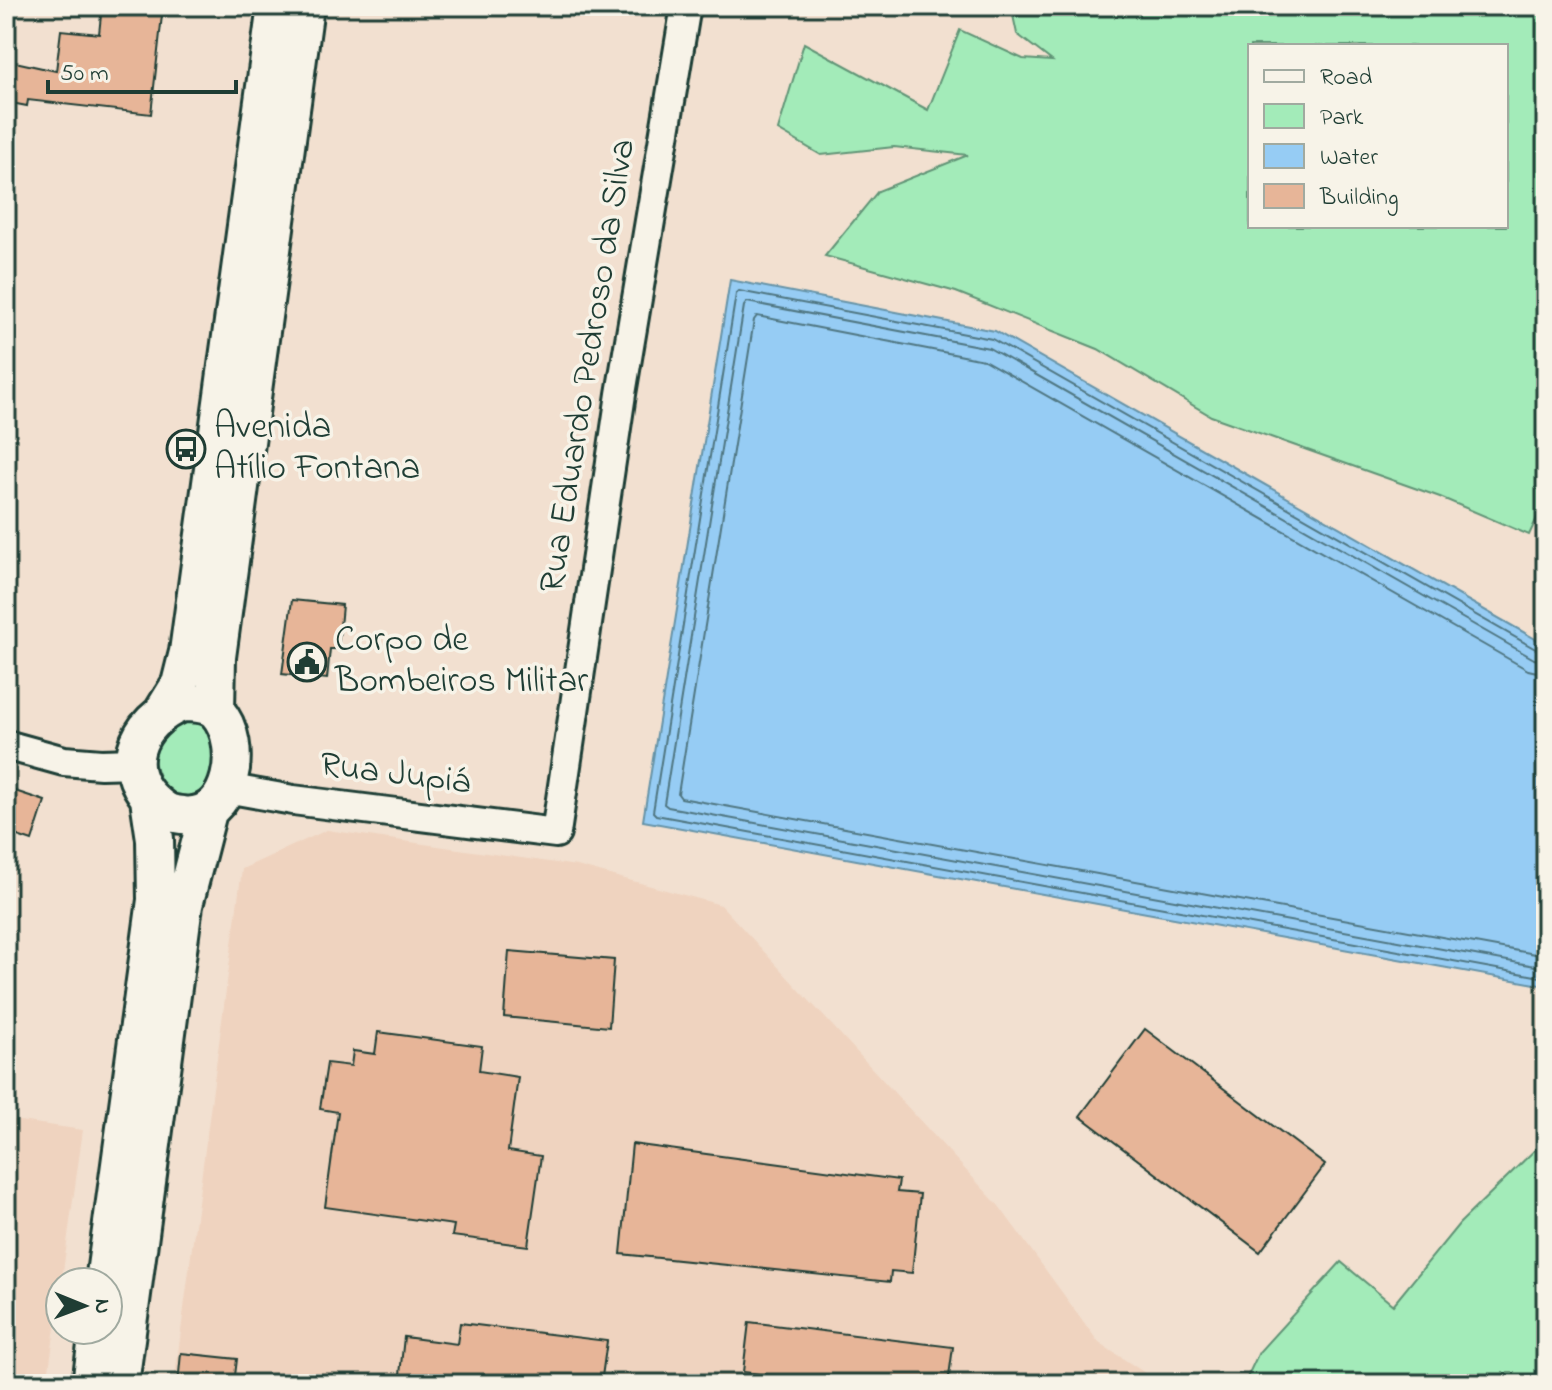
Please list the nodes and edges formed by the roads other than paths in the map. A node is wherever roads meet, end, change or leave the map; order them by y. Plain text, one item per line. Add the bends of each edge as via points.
1 (276, 6) edge
2 (305, 6) edge
3 (686, 6) edge
4 (164, 710) junction
5 (216, 711) junction
6 (6, 745) edge
7 (135, 763) junction
8 (149, 799) junction
9 (217, 800) junction
10 (556, 833) joint
11 (106, 1266) edge
12 (96, 1346) edge
13 (91, 1384) edge
14 (120, 1384) edge

1 - 4 main road via 188,652 180,684
2 - 5 main road via 217,657
3 - 10 street, Rua Eduardo Pedroso da Silva
4 - 5 main road via 199,703
4 - 7 main road via 138,740
5 - 9 main road via 232,753 231,771
6 - 7 street via 64,761
7 - 8 main road
8 - 9 main road via 167,813 187,816
8 - 11 main road via 156,900
9 - 10 street, Rua Jupiá via 293,800
9 - 14 main road via 184,905
12 - 13 main road

